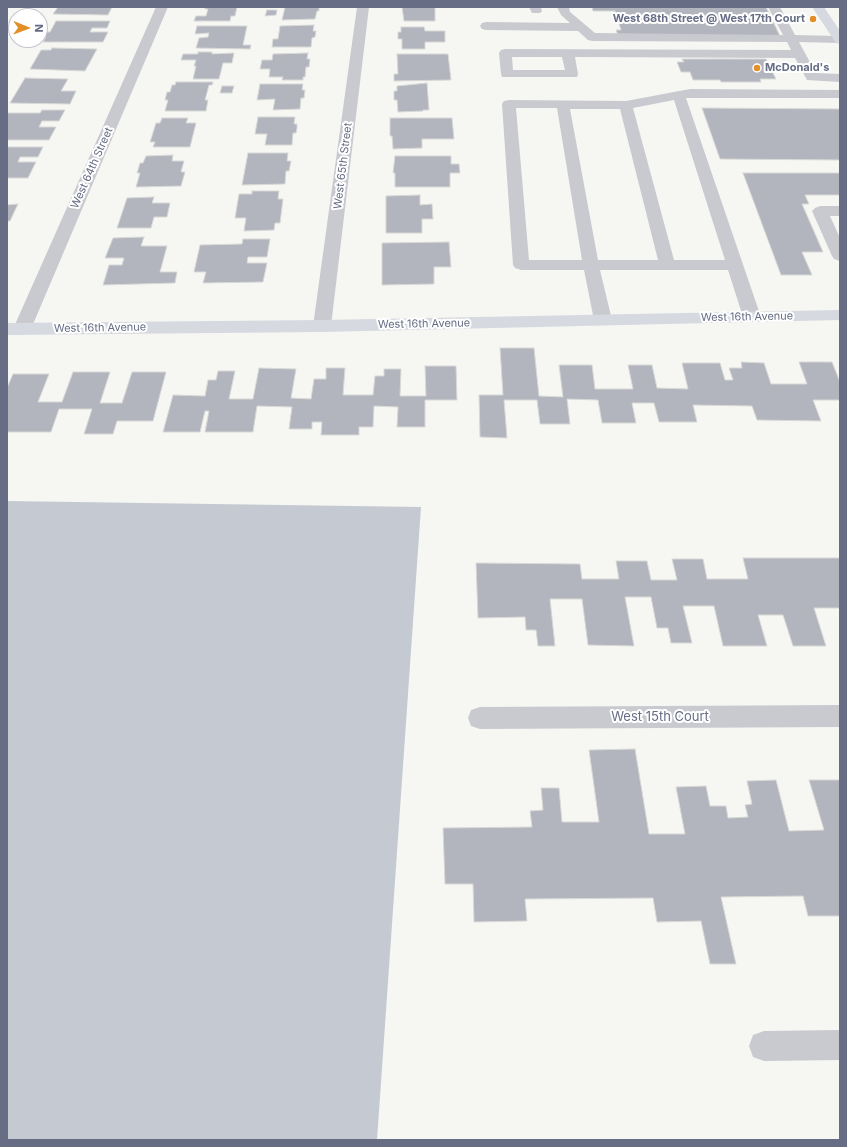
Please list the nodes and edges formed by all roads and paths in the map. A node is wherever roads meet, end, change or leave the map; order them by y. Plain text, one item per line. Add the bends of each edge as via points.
1 (162, 7) edge
2 (363, 7) edge
3 (563, 7) edge
4 (774, 7) edge
5 (818, 7) edge
6 (486, 26) dead end
7 (579, 27) junction
8 (791, 39) junction
9 (840, 39) edge
10 (568, 53) junction
11 (799, 54) junction
12 (840, 78) edge
13 (840, 94) edge
14 (679, 95) junction
15 (563, 105) junction
16 (626, 105) junction
17 (840, 211) edge
18 (840, 256) edge
19 (591, 265) junction
20 (667, 265) junction
21 (733, 265) junction
22 (840, 315) edge
23 (752, 317) junction
24 (602, 320) junction
25 (322, 326) junction
26 (14, 329) edge
27 (840, 716) edge
28 (480, 718) dead end
29 (840, 1044) edge
30 (764, 1046) dead end

1 - 26 street, West 64th Street
2 - 25 street, West 65th Street
3 - 7 street via 565,13
4 - 8 street
5 - 9 main road
6 - 7 street
7 - 8 street via 592,37
8 - 9 street
8 - 11 street
10 - 10 street via 572,74 507,74 504,53
10 - 11 street
11 - 12 street via 812,78
13 - 14 street
14 - 16 street
14 - 21 street
15 - 16 street
15 - 19 street
15 - 19 street via 509,104 521,265
16 - 20 street
17 - 18 street via 820,211
19 - 20 street
19 - 24 street
20 - 21 street
21 - 23 street
22 - 23 main road, West 16th Avenue
23 - 24 main road, West 16th Avenue
24 - 25 main road, West 16th Avenue
25 - 26 main road, West 16th Avenue
27 - 28 street, West 15th Court
29 - 30 street

